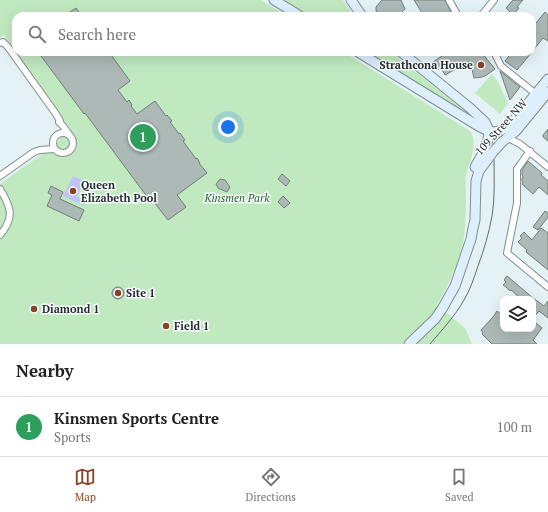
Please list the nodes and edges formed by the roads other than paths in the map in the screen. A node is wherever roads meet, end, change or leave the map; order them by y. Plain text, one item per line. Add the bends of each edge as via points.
1 (274, 0) edge
2 (351, 0) edge
3 (449, 0) edge
4 (494, 0) edge
5 (294, 12) edge
6 (359, 12) edge
7 (456, 12) edge
8 (484, 12) edge
9 (0, 43) edge
10 (12, 52) edge
11 (15, 56) edge
12 (364, 56) edge
13 (406, 56) edge
14 (496, 56) edge
15 (548, 79) edge
16 (548, 92) edge
17 (536, 94) junction
18 (59, 122) junction
19 (488, 131) junction
20 (56, 135) junction
21 (70, 136) junction
22 (508, 138) junction
23 (54, 149) junction
24 (530, 151) junction
25 (548, 167) edge
26 (0, 176) edge
27 (0, 189) edge
28 (473, 228) junction
29 (0, 235) edge
30 (548, 287) edge
31 (412, 342) edge

1 - 5 main road
2 - 6 main road
3 - 7 street
4 - 8 street
9 - 10 street via 3,42
11 - 18 street
12 - 19 main road
13 - 19 main road via 482,118
14 - 17 street via 501,66
15 - 17 main road, 109 Street NW
16 - 22 main road, 109 Street NW
17 - 19 main road, 109 Street NW via 505,129 497,132
18 - 20 street
18 - 21 street
19 - 28 main road, 109 Street NW via 488,140 471,181
20 - 21 street via 64,133
20 - 23 street via 52,143
21 - 23 street via 73,145 69,151 60,153
22 - 24 street
22 - 28 main road, 109 Street NW via 484,162 477,175
23 - 26 street via 34,152
24 - 25 street
24 - 30 street via 517,169 517,203 507,253
27 - 29 street via 10,207 8,222
28 - 31 main road, 109 Street NW via 450,297 435,319

